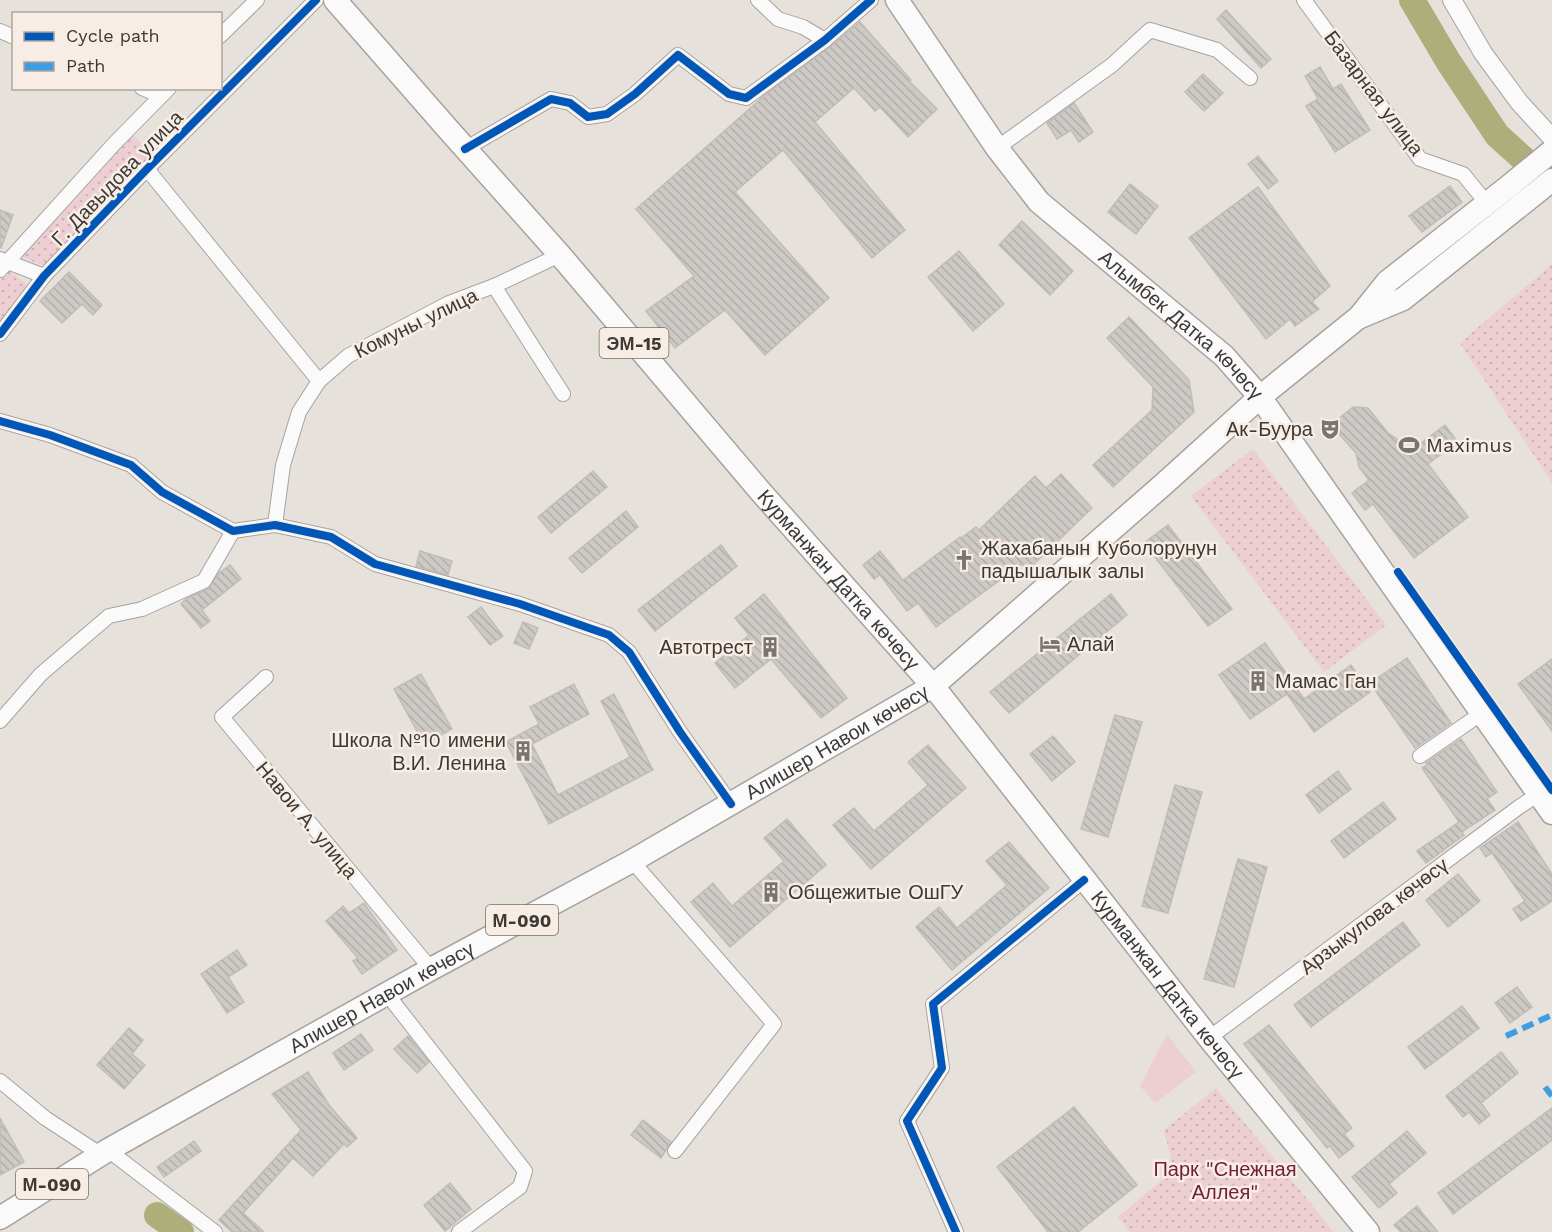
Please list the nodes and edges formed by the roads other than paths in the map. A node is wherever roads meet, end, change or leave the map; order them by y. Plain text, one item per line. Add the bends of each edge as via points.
1 (257, 0) edge
2 (316, 0) edge
3 (335, 0) edge
4 (758, 0) edge
5 (871, 0) edge
6 (897, 0) edge
7 (1304, 0) edge
8 (1452, 0) edge
9 (222, 34) edge
10 (825, 40) junction
11 (1250, 78) dead end
12 (165, 92) edge
13 (1552, 138) edge
14 (997, 148) junction
15 (465, 149) junction
16 (1552, 151) edge
17 (147, 169) junction
18 (1552, 180) edge
19 (1480, 195) dead end
20 (560, 255) junction
21 (2, 264) edge
22 (44, 276) junction
23 (494, 286) junction
24 (1359, 317) junction
25 (0, 334) edge
26 (319, 381) junction
27 (563, 394) dead end
28 (1260, 397) junction
29 (0, 421) edge
30 (275, 525) junction
31 (233, 531) junction
32 (266, 677) dead end
33 (933, 686) junction
34 (1482, 713) junction
35 (0, 721) edge
36 (1420, 756) dead end
37 (1539, 794) junction
38 (731, 804) junction
39 (1552, 813) edge
40 (632, 861) junction
41 (1084, 880) junction
42 (431, 969) junction
43 (387, 994) junction
44 (1209, 1038) junction
45 (0, 1081) edge
46 (675, 1151) dead end
47 (104, 1152) junction
48 (0, 1218) edge
49 (214, 1232) edge
50 (459, 1232) edge
51 (956, 1232) edge
52 (1368, 1232) edge

1 - 9 street
2 - 17 street, Г. Давыдова улица
3 - 15 main road, Курманжан Датка көчөсү / ЭМ-15
4 - 10 street via 778,19
5 - 10 street
6 - 14 main road, Алымбек Датка көчөсү
7 - 19 street, Базарная улица via 1420,159 1463,174
8 - 13 street via 1483,53
10 - 15 street via 746,98 729,94 678,55 636,94 607,114 588,117 570,103 551,99
11 - 14 street via 1217,50 1150,30 1112,65
12 - 21 street
14 - 28 main road, Алымбек Датка көчөсү via 1039,202 1224,356
15 - 20 main road, Курманжан Датка көчөсү / ЭМ-15
16 - 24 main road, Алишер Навои көчөсү via 1387,282
17 - 22 street, Г. Давыдова улица
17 - 26 street
18 - 24 main road, Алишер Навои көчөсү via 1403,299
20 - 23 street, Комуны улица
20 - 33 main road, Курманжан Датка көчөсү / ЭМ-15 via 760,491
21 - 22 street
22 - 25 street, Г. Давыдова улица
23 - 26 street, Комуны улица via 449,303 348,356
23 - 27 street
24 - 28 main road, Алишер Навои көчөсү
26 - 30 street, Комуны улица via 299,412 283,465
28 - 33 main road, Алишер Навои көчөсү
28 - 34 main road, Алымбек Датка көчөсү
29 - 31 street via 131,465 162,492
30 - 31 street
30 - 38 street via 331,537 375,564 520,604 609,635 629,652
31 - 35 street via 204,581 142,609 109,616 41,674
32 - 42 street, Навои А. улица via 222,717
33 - 38 main road, Алишер Навои көчөсү / М-090
33 - 41 main road, Курманжан Датка көчөсү
34 - 36 street
34 - 37 main road, Алымбек Датка көчөсү
37 - 39 main road, Алымбек Датка көчөсү
37 - 44 street, Арзыкулова көчөсү
38 - 40 main road, Алишер Навои көчөсү / М-090
40 - 42 main road, Алишер Навои көчөсү / М-090
40 - 46 street via 774,1024
41 - 44 main road, Курманжан Датка көчөсү
41 - 51 street via 933,1004 942,1068 907,1121
42 - 43 main road, Алишер Навои көчөсү / М-090
43 - 47 main road, Алишер Навои көчөсү / М-090
43 - 50 street via 525,1171 520,1187
44 - 52 main road, Курманжан Датка көчөсү
45 - 47 street via 45,1118
47 - 48 main road, Алишер Навои көчөсү / М-090
47 - 49 street

